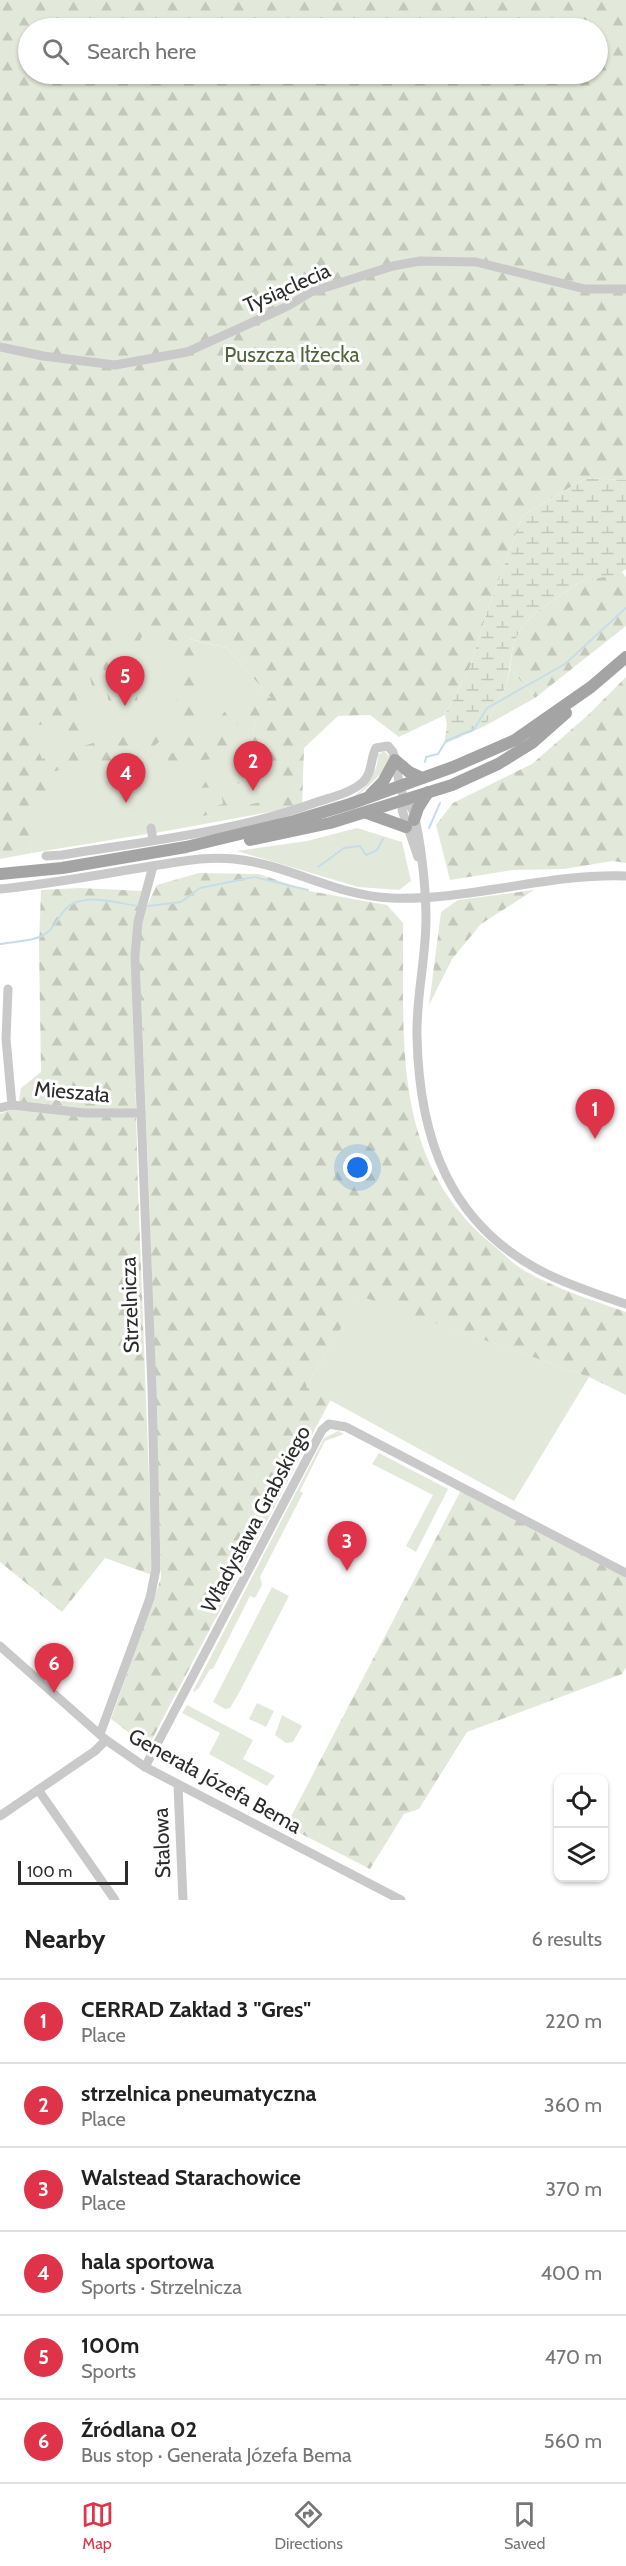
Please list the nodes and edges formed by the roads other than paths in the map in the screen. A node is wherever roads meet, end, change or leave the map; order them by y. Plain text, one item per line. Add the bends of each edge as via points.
1 (626, 289) edge
2 (0, 347) edge
3 (626, 657) edge
4 (591, 687) junction
5 (395, 760) junction
6 (422, 777) junction
7 (401, 785) junction
8 (428, 792) junction
9 (365, 798) junction
10 (405, 800) junction
11 (365, 813) junction
12 (410, 823) junction
13 (151, 828) dead end
14 (153, 840) junction
15 (186, 847) junction
16 (46, 856) dead end
17 (153, 866) junction
18 (0, 874) edge
19 (626, 876) edge
20 (0, 889) edge
21 (425, 897) junction
22 (8, 989) dead end
23 (12, 1105) junction
24 (0, 1108) edge
25 (141, 1113) junction
26 (626, 1304) edge
27 (626, 1573) edge
28 (0, 1646) edge
29 (103, 1737) junction
30 (145, 1767) junction
31 (178, 1785) junction
32 (39, 1791) junction
33 (0, 1816) edge
34 (115, 1900) edge
35 (183, 1900) edge
36 (401, 1900) edge

1 - 2 street, Tysiąclecia via 585,289 476,262 407,262 311,292 187,352 115,365
3 - 4 main road
4 - 6 main road via 515,740
4 - 8 main road via 532,743 476,774
5 - 6 main road
5 - 7 street
5 - 9 main road via 383,782
5 - 14 street via 391,748 381,746 374,753 364,780 341,794 270,818
6 - 7 main road
7 - 9 main road
7 - 10 street
8 - 10 main road
8 - 12 main road
9 - 15 main road via 294,821
10 - 11 main road
10 - 12 street via 412,808
11 - 12 main road
11 - 15 main road via 239,842
12 - 21 street via 420,843
13 - 14 street
14 - 16 street
15 - 18 main road
17 - 20 street
17 - 21 street via 232,859 265,863 366,895
17 - 25 street, Strzelnicza via 138,922 136,946
19 - 21 street
21 - 26 street via 417,1038 424,1115 439,1164 462,1201 510,1251 555,1278
22 - 23 street via 6,1040
23 - 24 street, Mieszała
23 - 25 street, Mieszała via 85,1113
25 - 29 street, Strzelnicza via 156,1569 150,1598
27 - 30 street, Władysława Grabskiego via 346,1427 329,1424 322,1430
28 - 29 street, Generała Józefa Bema
29 - 30 street, Generała Józefa Bema
29 - 32 street, Strzelnicza via 95,1751
30 - 31 street, Generała Józefa Bema
31 - 35 street, Stalowa
31 - 36 street, Generała Józefa Bema
32 - 33 street, Strzelnicza
32 - 34 street

